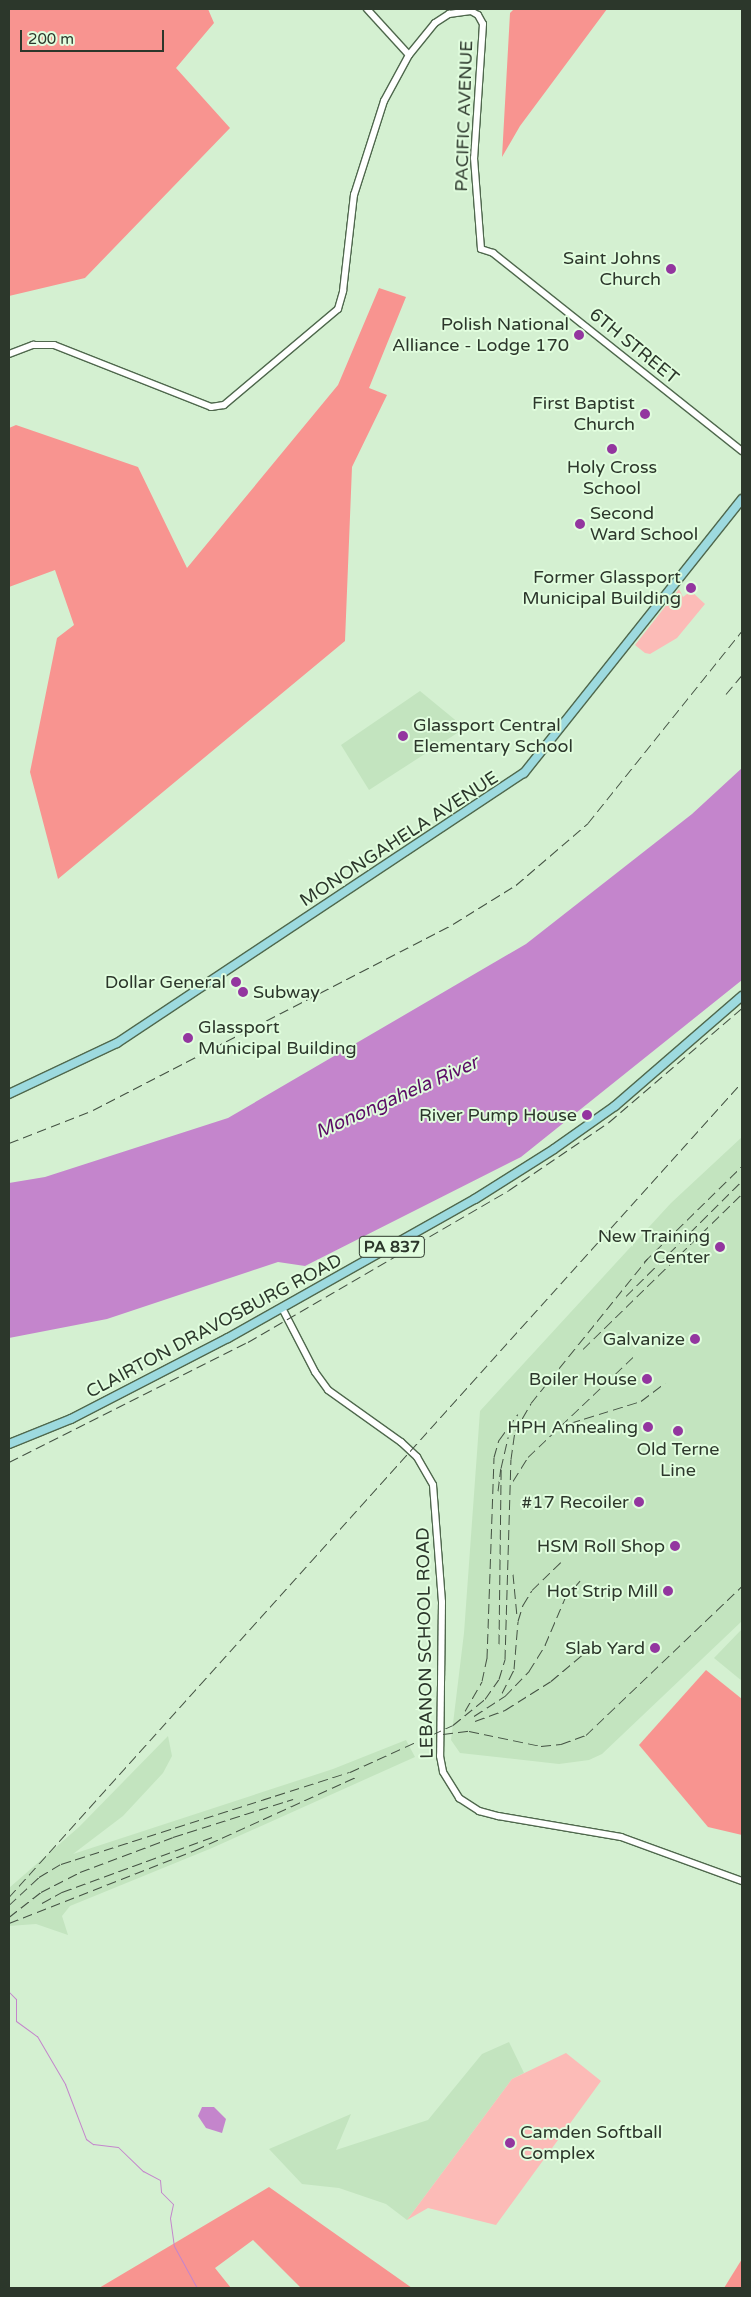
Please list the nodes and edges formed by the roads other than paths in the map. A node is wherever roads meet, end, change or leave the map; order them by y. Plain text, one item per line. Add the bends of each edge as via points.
1 (368, 9) edge
2 (409, 55) junction
3 (481, 249) joint
4 (9, 354) edge
5 (742, 451) edge
6 (742, 499) edge
7 (742, 996) edge
8 (9, 1094) edge
9 (282, 1308) junction
10 (9, 1444) edge
11 (742, 1881) edge

1 - 2 street
2 - 3 street, PACIFIC AVENUE via 441,18 462,10 478,14 482,24 482,63 474,158
2 - 4 street via 384,101 359,176 338,309 224,405 211,407 54,345 33,345
3 - 5 street, 6TH STREET via 493,253
6 - 8 main road, MONONGAHELA AVENUE via 524,773 122,1040
7 - 9 main road, CLAIRTON DRAVOSBURG ROAD / PA 837 via 622,1100 568,1140 460,1208
9 - 10 main road, CLAIRTON DRAVOSBURG ROAD / PA 837 via 71,1419
9 - 11 street, LEBANON SCHOOL ROAD via 314,1372 328,1390 417,1457 433,1485 442,1602 440,1756 443,1772 459,1798 479,1811 498,1816 621,1837

